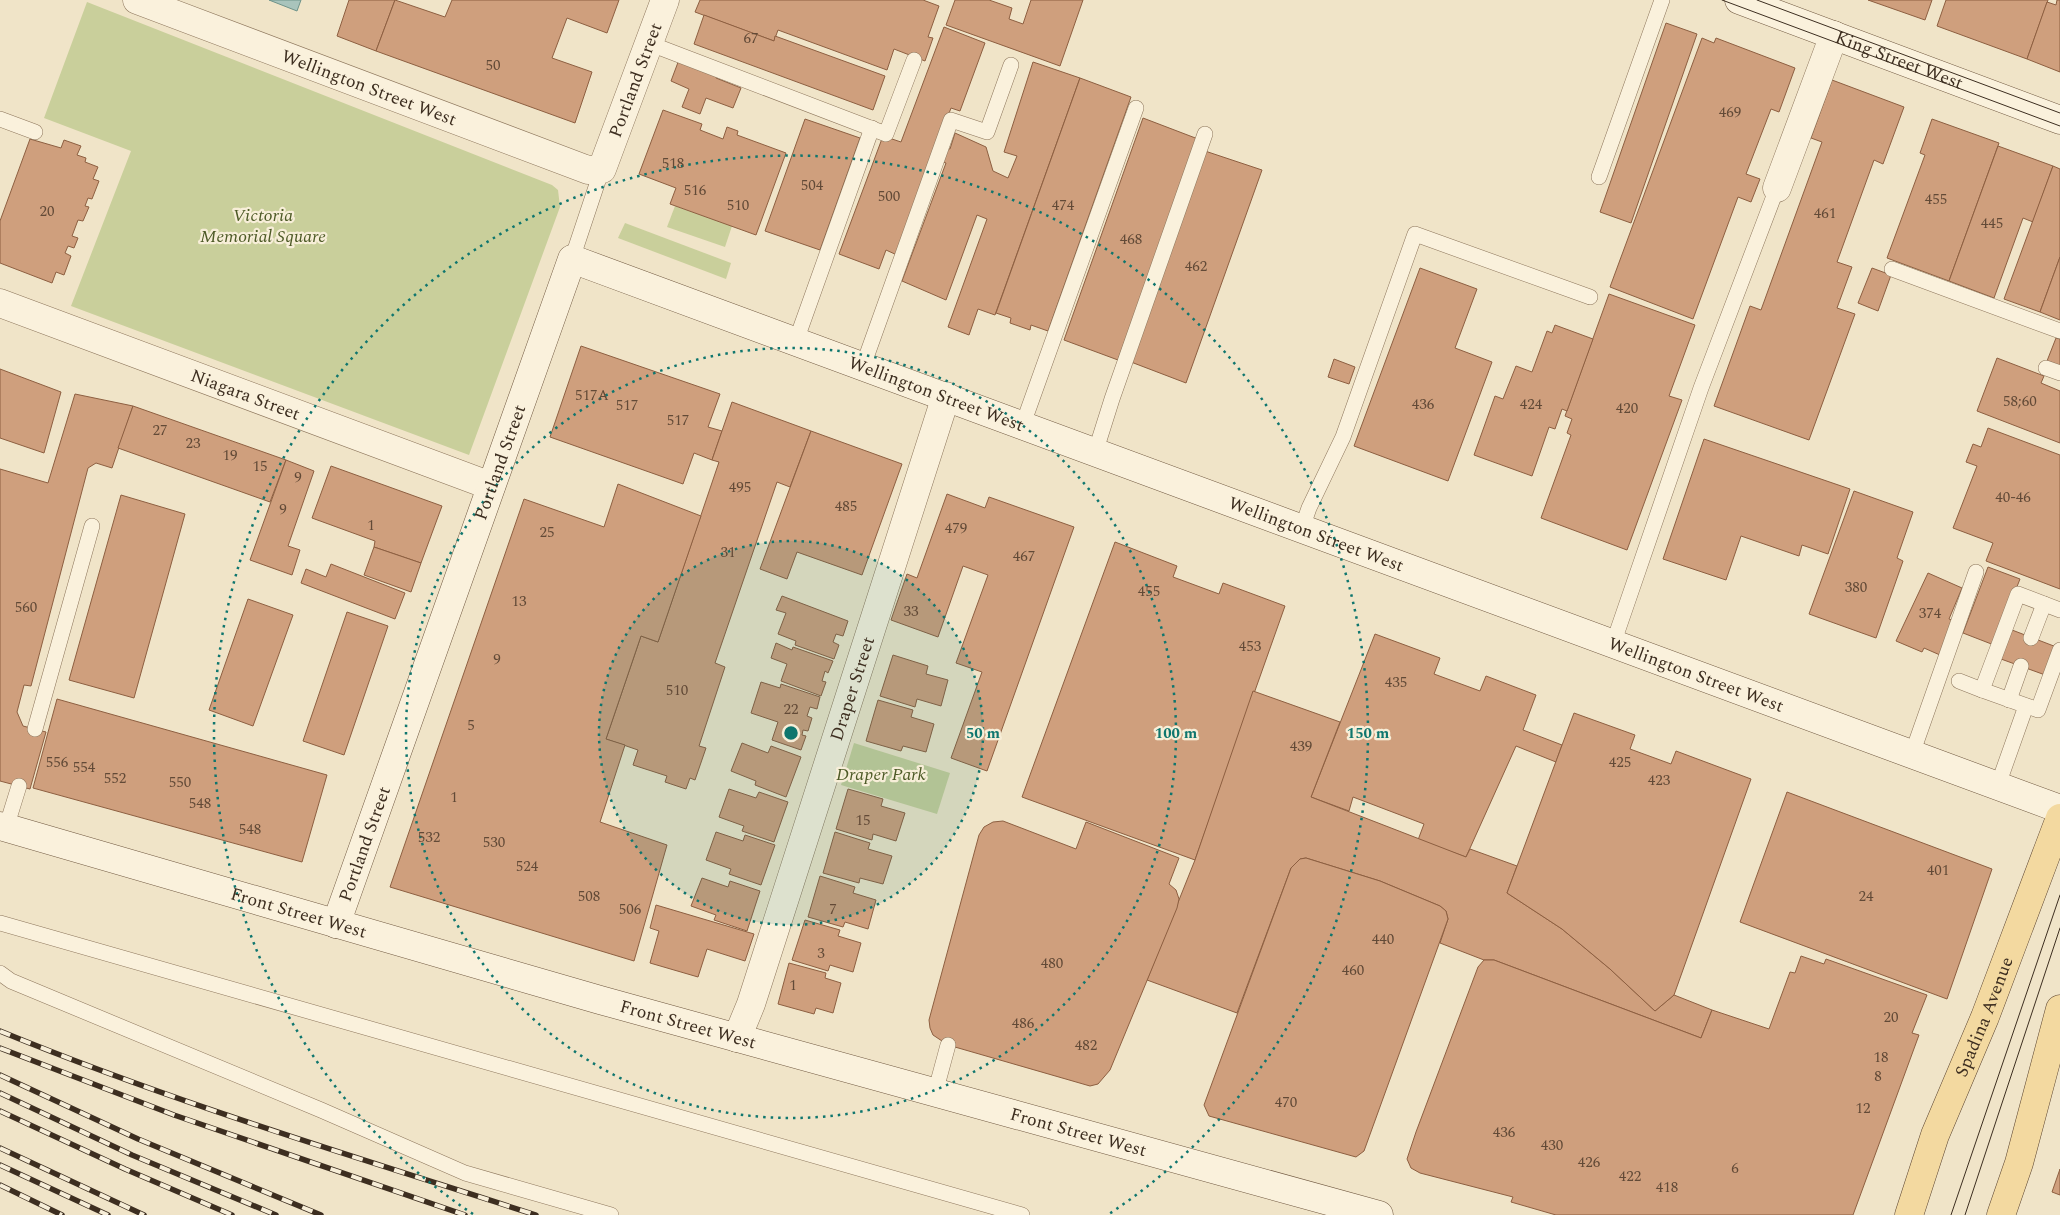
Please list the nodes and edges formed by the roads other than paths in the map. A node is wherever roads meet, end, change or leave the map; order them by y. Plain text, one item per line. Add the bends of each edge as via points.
1 (137, 0) edge
2 (665, 0) edge
3 (1662, 0) edge
4 (1739, 0) edge
5 (1834, 36) junction
6 (648, 43) junction
7 (914, 60) dead end
8 (1011, 65) dead end
9 (1136, 108) dead end
10 (0, 119) edge
11 (2060, 120) edge
12 (872, 128) junction
13 (35, 132) dead end
14 (1205, 134) dead end
15 (602, 169) junction
16 (1599, 177) dead end
17 (1777, 188) joint
18 (572, 259) junction
19 (1892, 270) dead end
20 (1590, 297) dead end
21 (0, 304) edge
22 (2060, 332) edge
23 (796, 341) junction
24 (863, 366) junction
25 (946, 396) junction
26 (1023, 424) junction
27 (1095, 453) junction
28 (491, 486) junction
29 (92, 526) dead end
30 (1302, 528) junction
31 (1976, 572) dead end
32 (2044, 604) junction
33 (2060, 610) edge
34 (2031, 638) dead end
35 (1613, 644) junction
36 (2060, 650) edge
37 (2021, 666) dead end
38 (1959, 681) dead end
39 (1982, 690) junction
40 (2009, 700) junction
41 (2026, 706) junction
42 (35, 729) dead end
43 (1912, 754) junction
44 (19, 786) dead end
45 (1998, 786) junction
46 (2060, 809) edge
47 (2060, 818) edge
48 (3, 827) edge
49 (0, 924) edge
50 (336, 924) junction
51 (0, 973) edge
52 (2059, 1015) edge
53 (738, 1038) junction
54 (948, 1045) dead end
55 (935, 1093) junction
56 (611, 1215) edge
57 (1022, 1215) edge
58 (1379, 1215) edge
59 (1909, 1215) edge
60 (2001, 1215) edge

1 - 15 street, Wellington Street West via 570,164 588,170
2 - 6 street, Portland Street
3 - 16 lane
4 - 5 street, King Street West
5 - 11 street, King Street West
5 - 17 street
6 - 12 lane
6 - 15 street, Portland Street
7 - 12 lane via 886,134
8 - 24 lane via 987,132 951,120
9 - 26 lane
10 - 13 lane
12 - 23 lane
14 - 27 lane
15 - 18 lane, Portland Street
17 - 35 lane via 1701,388
18 - 23 street, Wellington Street West
18 - 28 street, Portland Street
19 - 22 lane
20 - 30 lane via 1415,234 1343,437
21 - 28 street, Niagara Street
23 - 24 street, Wellington Street West
24 - 25 street, Wellington Street West
25 - 26 street, Wellington Street West
25 - 53 street, Draper Street
26 - 27 street, Wellington Street West
27 - 30 street, Wellington Street West
28 - 50 street, Portland Street
29 - 42 lane
30 - 35 street, Wellington Street West
31 - 43 lane
32 - 33 lane
32 - 34 lane
32 - 39 lane via 2018,594
35 - 43 street, Wellington Street West
36 - 41 lane via 2038,710
37 - 40 lane
38 - 39 lane
39 - 40 lane
40 - 41 lane
41 - 45 lane
43 - 45 street, Wellington Street West
44 - 48 lane
45 - 46 street, Wellington Street West
47 - 59 main road, Spadina Avenue via 1935,1136
48 - 50 street, Front Street West
49 - 57 lane
50 - 53 street, Front Street West
51 - 56 lane via 11,981 321,1110 429,1159 465,1173
52 - 60 main road via 2019,1163
53 - 55 street, Front Street West
54 - 55 lane
55 - 58 street, Front Street West

